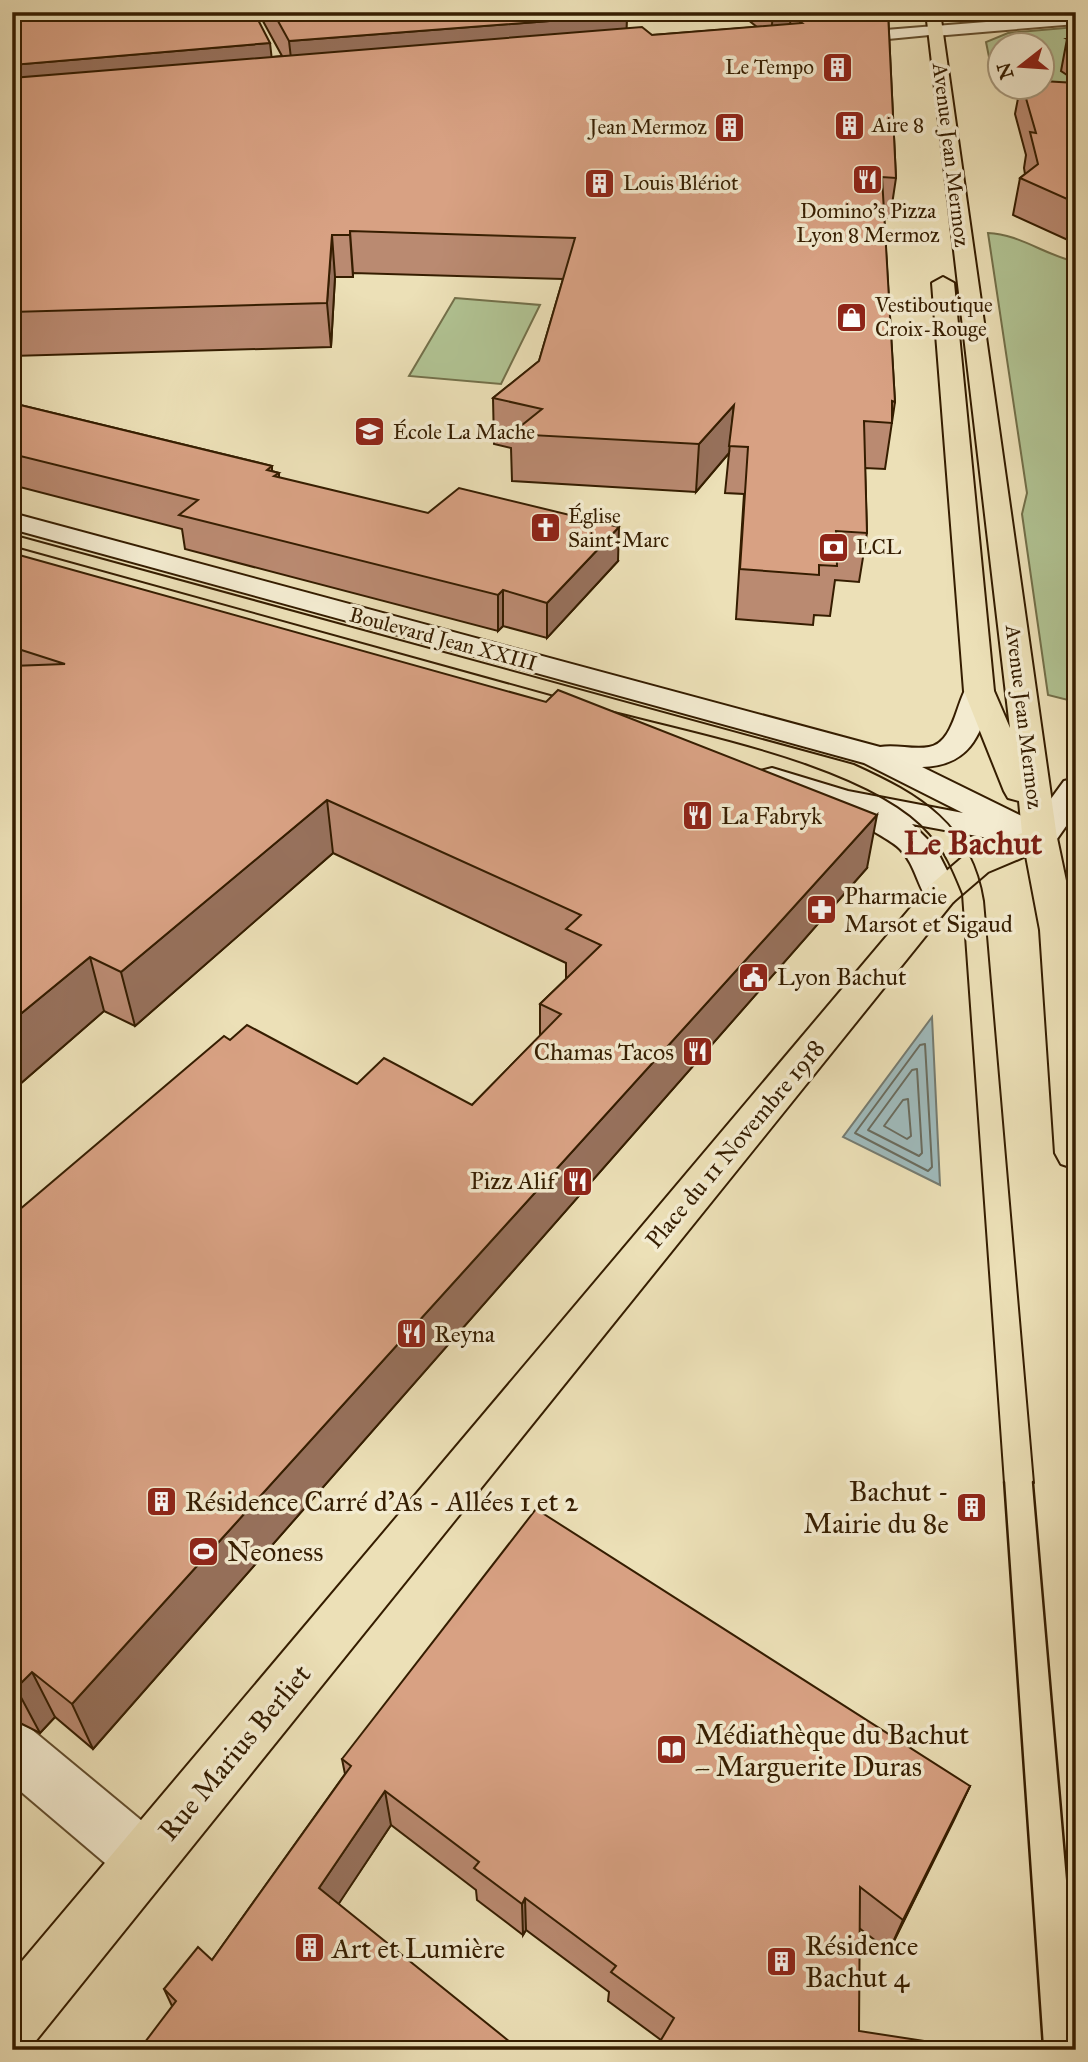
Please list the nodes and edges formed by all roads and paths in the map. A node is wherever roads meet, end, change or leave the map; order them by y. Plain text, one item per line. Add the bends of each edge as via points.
1 (1076, 19) edge
2 (927, 22) edge
3 (820, 41) edge
4 (939, 230) dead end
5 (940, 254) dead end
6 (12, 521) edge
7 (979, 691) junction
8 (874, 756) junction
9 (743, 770) edge
10 (1076, 788) edge
11 (842, 800) junction
12 (1076, 810) edge
13 (1040, 838) junction
14 (941, 894) junction
15 (1076, 1153) edge
16 (455, 1482) joint
17 (12, 1748) edge
18 (145, 1860) junction
19 (12, 2021) edge

1 - 2 main road
2 - 3 main road
2 - 4 main road, Avenue Jean Mermoz
2 - 13 main road, Avenue Jean Mermoz
5 - 7 main road, Avenue Jean Mermoz
6 - 8 main road, Boulevard Jean XXIII
7 - 8 main road, Boulevard Jean XXIII via 960,744 947,754
7 - 13 main road, Avenue Jean Mermoz
8 - 13 main road, Boulevard Jean XXIII
9 - 11 main road
10 - 13 main road
11 - 13 main road
11 - 14 main road via 906,834 933,866
12 - 13 main road
13 - 14 main road, Place du 11 Novembre 1918 via 976,864
13 - 15 main road via 1058,930
14 - 16 main road, Place du 11 Novembre 1918
16 - 18 main road, Rue Marius Berliet
17 - 18 main road
18 - 19 main road, Rue Marius Berliet

